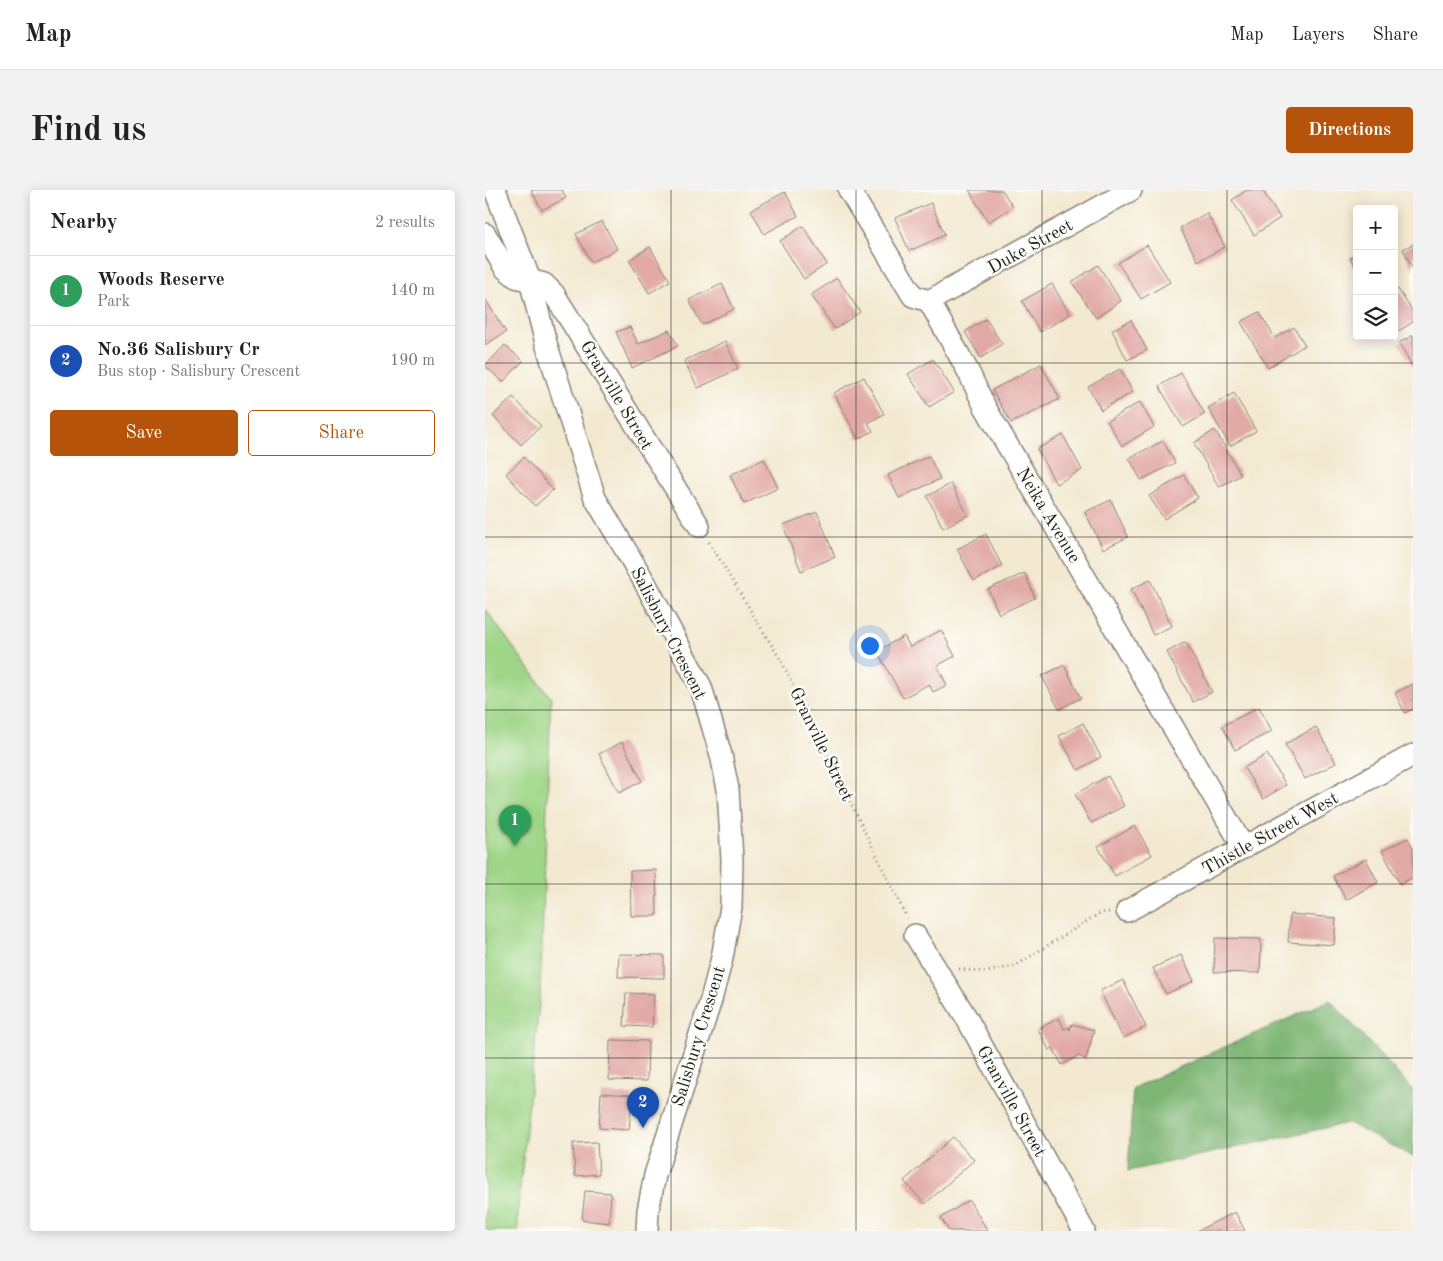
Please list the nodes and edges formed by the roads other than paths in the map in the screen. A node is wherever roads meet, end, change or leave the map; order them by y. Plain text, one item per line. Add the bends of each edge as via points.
1 (495, 190) edge
2 (849, 190) edge
3 (1131, 190) edge
4 (485, 234) edge
5 (530, 280) junction
6 (929, 301) junction
7 (699, 526) road end
8 (1413, 755) edge
9 (1244, 848) junction
10 (1127, 911) road end
11 (915, 935) road end
12 (647, 1231) edge
13 (1084, 1231) edge

1 - 5 street
2 - 6 street via 913,296
3 - 6 street, Duke Street
4 - 5 street, Granville Street via 505,268
5 - 7 street, Granville Street via 544,284 554,294
5 - 12 street, Salisbury Crescent via 546,343 595,498 701,688 728,789 731,907 722,958 655,1176
6 - 9 street, Neika Avenue via 985,407
8 - 9 street, Thistle Street West
9 - 10 street, Thistle Street West
11 - 13 street, Granville Street via 966,1018

